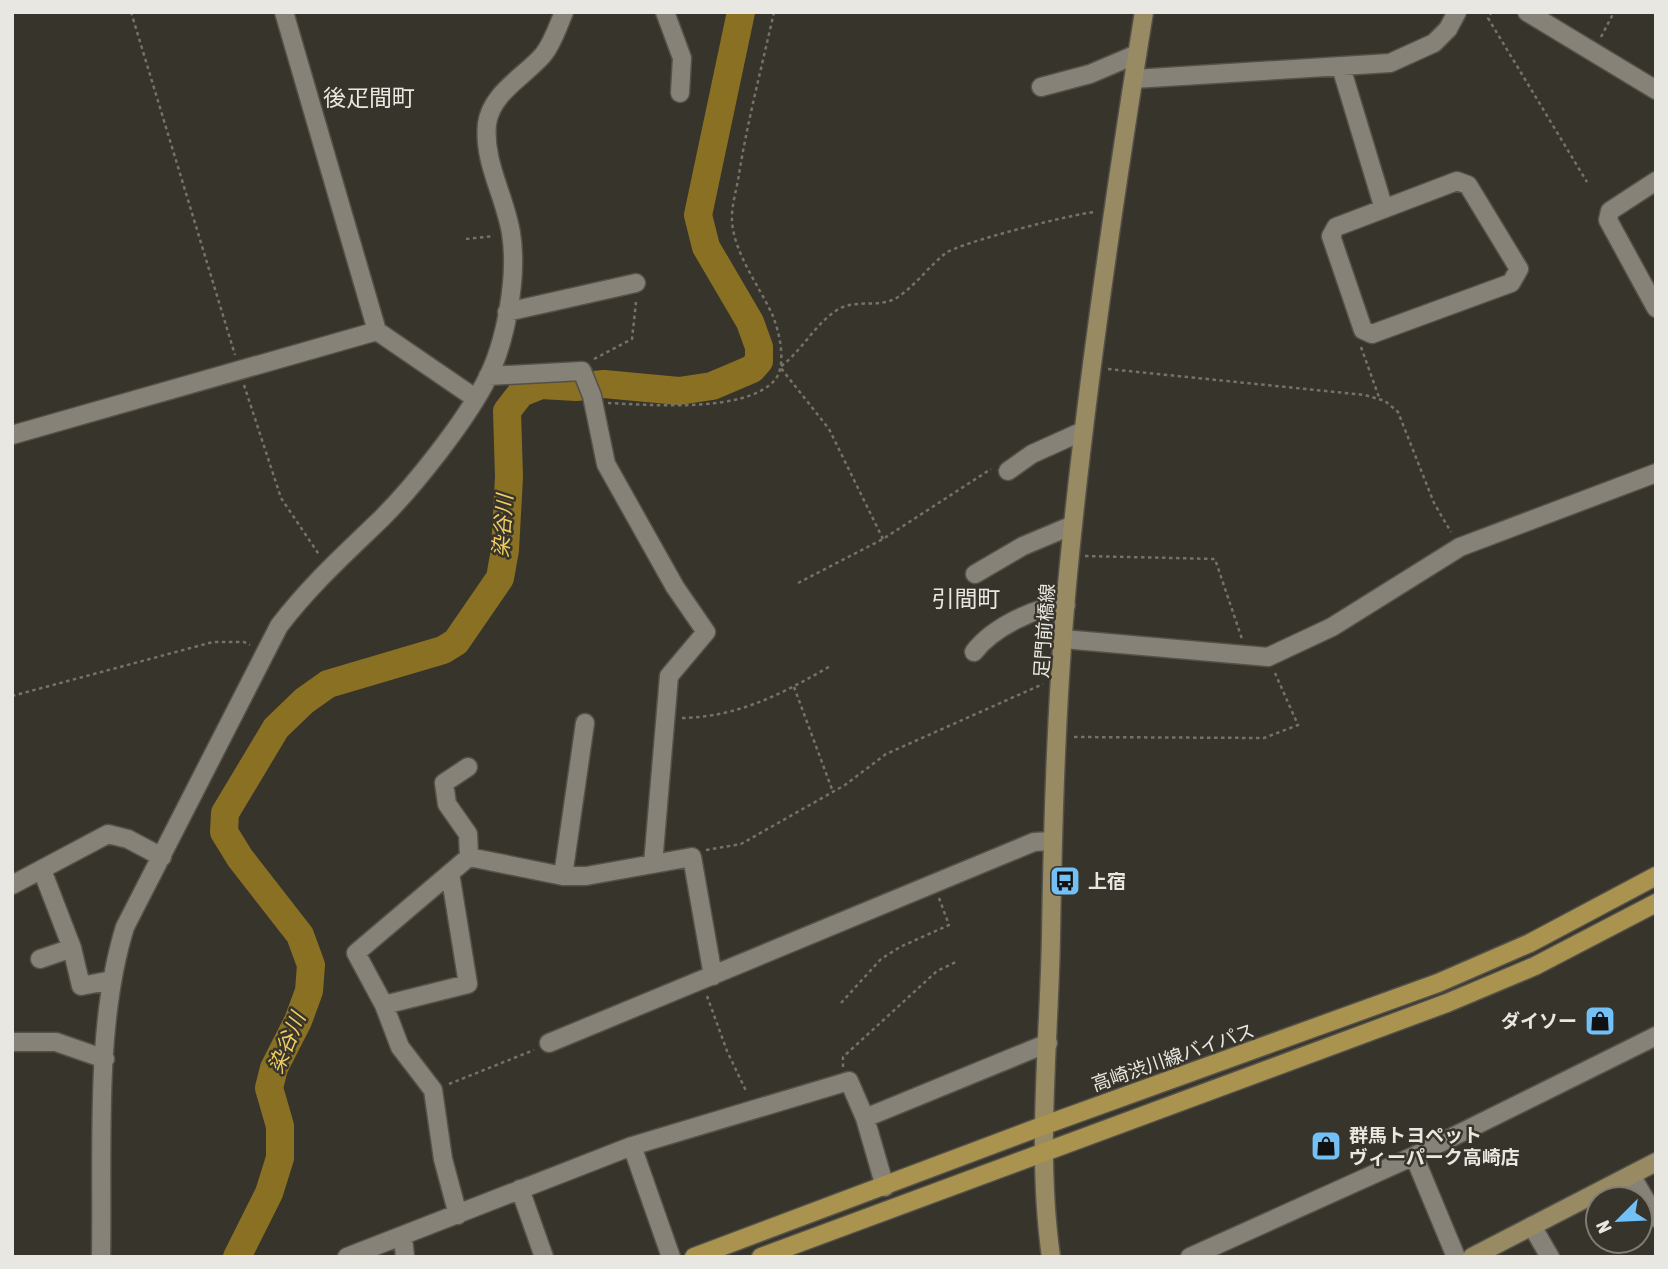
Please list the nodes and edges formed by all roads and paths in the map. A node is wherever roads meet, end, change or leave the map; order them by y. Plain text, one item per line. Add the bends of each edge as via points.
1 (131, 12) edge
2 (284, 12) edge
3 (564, 12) edge
4 (665, 12) edge
5 (774, 12) edge
6 (1143, 12) edge
7 (1457, 12) edge
8 (1492, 12) edge
9 (1527, 12) edge
10 (1614, 12) edge
11 (1594, 52) junction
12 (1137, 54) junction
13 (1341, 67) junction
14 (1134, 79) junction
15 (1041, 87) dead end
16 (1656, 90) edge
17 (680, 93) dead end
18 (1656, 181) edge
19 (1587, 182) dead end
20 (1384, 209) junction
21 (1113, 211) junction
22 (511, 233) junction
23 (466, 239) dead end
24 (636, 283) joint
25 (1656, 308) edge
26 (507, 312) junction
27 (377, 331) junction
28 (1361, 347) dead end
29 (780, 367) junction
30 (1092, 368) junction
31 (239, 370) junction
32 (582, 371) junction
33 (488, 376) junction
34 (593, 396) junction
35 (475, 398) junction
36 (1380, 400) junction
37 (1083, 430) junction
38 (12, 435) edge
39 (1003, 468) joint
40 (1656, 473) edge
41 (1073, 525) junction
42 (883, 539) junction
43 (1460, 547) junction
44 (1070, 555) junction
45 (328, 568) junction
46 (975, 575) dead end
47 (798, 583) dead end
48 (1066, 605) junction
49 (1063, 639) junction
50 (974, 652) dead end
51 (265, 653) junction
52 (1247, 655) junction
53 (1268, 657) junction
54 (832, 665) dead end
55 (1062, 675) junction
56 (794, 687) junction
57 (12, 696) edge
58 (665, 718) junction
59 (585, 723) dead end
60 (1056, 737) junction
61 (468, 767) dead end
62 (833, 792) junction
63 (1051, 841) junction
64 (162, 857) junction
65 (470, 857) junction
66 (692, 857) junction
67 (653, 864) junction
68 (42, 870) junction
69 (450, 873) junction
70 (563, 876) junction
71 (1656, 876) edge
72 (934, 883) junction
73 (12, 885) edge
74 (1656, 903) edge
75 (72, 948) junction
76 (40, 959) dead end
77 (958, 961) dead end
78 (707, 978) junction
79 (112, 981) junction
80 (841, 1003) dead end
81 (384, 1005) junction
82 (1656, 1036) edge
83 (13, 1042) edge
84 (549, 1043) joint
85 (1048, 1043) junction
86 (105, 1059) junction
87 (12, 1061) edge
88 (849, 1081) junction
89 (433, 1090) junction
90 (755, 1108) junction
91 (865, 1118) junction
92 (1045, 1125) junction
93 (632, 1146) junction
94 (1045, 1154) junction
95 (1414, 1156) junction
96 (1656, 1162) edge
97 (1631, 1175) junction
98 (885, 1187) junction
99 (520, 1189) junction
100 (458, 1216) junction
101 (1656, 1217) edge
102 (1532, 1226) junction
103 (403, 1237) junction
104 (101, 1257) edge
105 (347, 1257) edge
106 (405, 1257) edge
107 (544, 1257) edge
108 (671, 1257) edge
109 (694, 1257) edge
110 (761, 1257) edge
111 (1051, 1257) edge
112 (1190, 1257) edge
113 (1456, 1257) edge
114 (1472, 1257) edge
115 (1550, 1257) edge

1 - 31 path
2 - 27 street
3 - 22 street via 544,54 503,93 487,123 488,151
4 - 17 street via 681,58
5 - 29 path via 732,220 736,239 774,318
6 - 12 main road, 足門前橋線
7 - 13 street via 1434,43 1412,55 1390,63
8 - 19 path via 1488,18
9 - 11 street
10 - 11 path
11 - 16 street
12 - 14 main road, 足門前橋線
12 - 15 street via 1090,74
13 - 14 street
13 - 20 street
14 - 21 main road, 足門前橋線
18 - 25 street via 1610,211 1608,220
20 - 20 street via 1336,228 1331,236 1363,330 1372,334 1511,283 1519,269 1468,186 1457,181
21 - 29 path via 1086,213 947,252 898,298 851,303 837,310
21 - 30 main road, 足門前橋線
22 - 23 path
22 - 26 street via 512,291
24 - 26 street
24 - 32 path via 632,339 606,350
26 - 33 street
27 - 31 street
27 - 35 street
28 - 36 path
29 - 34 path via 776,379 761,391 731,401 640,405 608,403
29 - 42 path via 829,429
30 - 36 path
30 - 37 main road, 足門前橋線
31 - 38 street
31 - 45 path via 281,498
32 - 33 street
32 - 34 street
33 - 35 street
34 - 58 street via 606,464 675,587 706,632 669,676
35 - 45 street via 420,475
36 - 43 path via 1398,412 1434,503
37 - 39 street
37 - 41 main road, 足門前橋線
39 - 42 path
40 - 43 street
41 - 44 main road, 足門前橋線
41 - 46 street via 1023,546
42 - 47 path
43 - 53 street via 1332,627
44 - 48 main road, 足門前橋線
44 - 52 path via 1215,559
45 - 51 street via 279,626
48 - 49 main road, 足門前橋線
48 - 50 street via 1047,606 983,640
49 - 52 street
49 - 55 main road, 足門前橋線
51 - 57 path via 244,642 213,642
51 - 64 street
52 - 53 street
53 - 60 path via 1298,725 1277,735
54 - 56 path
55 - 60 main road, 足門前橋線
55 - 62 path via 886,754
56 - 58 path via 731,713
56 - 62 path
58 - 67 street
59 - 70 street
60 - 63 main road, 足門前橋線
61 - 65 street via 444,783 443,793 468,834
62 - 66 path via 741,844 696,851
63 - 72 street via 1034,842
63 - 85 main road, 足門前橋線
64 - 68 street via 108,834
64 - 79 street via 125,926
65 - 69 street
65 - 70 street
66 - 67 street
66 - 78 street
67 - 70 street
68 - 73 street
68 - 75 street
69 - 81 street via 356,953
69 - 81 street via 468,984
71 - 92 main road, 高崎渋川線バイパス via 1530,943 1438,983
72 - 78 street
72 - 80 path via 949,925 881,959
74 - 94 main road via 1535,966 1447,1003
75 - 76 street
75 - 79 street via 81,986
77 - 88 path via 937,971 843,1057
78 - 84 street
78 - 90 path via 727,1051
79 - 86 street
81 - 89 street via 400,1047
82 - 95 street
83 - 86 street via 56,1042
83 - 87 street
84 - 89 path
85 - 91 street
85 - 92 main road, 足門前橋線
86 - 104 street
88 - 90 street
88 - 91 street
89 - 100 street via 443,1159
90 - 93 street
91 - 98 street
92 - 94 main road, 足門前橋線
92 - 98 main road, 高崎渋川線バイパス
93 - 99 street
93 - 108 street
94 - 110 main road
94 - 111 main road, 足門前橋線
95 - 112 street
95 - 113 street
96 - 97 main road
97 - 101 street
97 - 102 main road
98 - 109 main road, 高崎渋川線バイパス
99 - 100 street
99 - 107 street
100 - 103 street
102 - 114 main road
102 - 115 street
103 - 105 street
103 - 106 street

